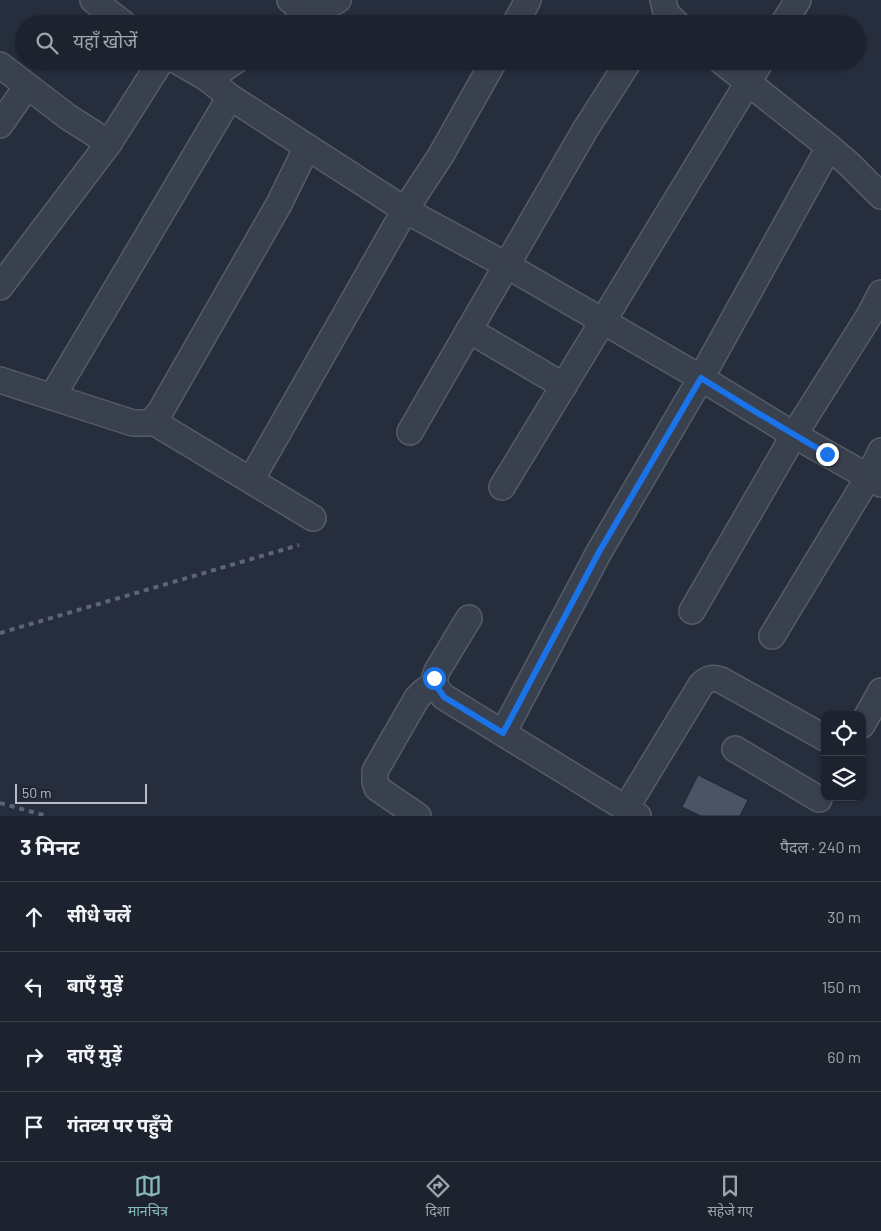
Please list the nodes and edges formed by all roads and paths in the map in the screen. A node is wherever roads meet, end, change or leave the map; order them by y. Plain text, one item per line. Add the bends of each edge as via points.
1 (93, 0) edge
2 (338, 0) edge
3 (528, 0) edge
4 (798, 0) edge
5 (298, 13) edge
6 (112, 15) edge
7 (520, 15) edge
8 (789, 15) edge
9 (0, 65) edge
10 (154, 70) edge
11 (192, 70) edge
12 (222, 70) edge
13 (489, 70) edge
14 (622, 70) edge
15 (732, 70) edge
16 (756, 70) edge
17 (208, 79) junction
18 (748, 84) junction
19 (27, 86) junction
20 (230, 97) junction
21 (0, 125) edge
22 (109, 143) junction
23 (307, 147) junction
24 (829, 147) junction
25 (881, 196) edge
26 (405, 210) junction
27 (506, 265) junction
28 (0, 288) edge
29 (881, 292) edge
30 (603, 322) junction
31 (468, 330) junction
32 (701, 378) junction
33 (0, 380) edge
34 (564, 386) junction
35 (52, 397) junction
36 (152, 421) junction
37 (410, 432) dead end
38 (794, 435) junction
39 (881, 451) edge
40 (251, 480) junction
41 (875, 480) edge
42 (502, 487) dead end
43 (313, 518) dead end
44 (692, 611) dead end
45 (469, 618) dead end
46 (772, 636) dead end
47 (435, 684) junction
48 (881, 691) edge
49 (866, 718) edge
50 (503, 733) junction
51 (821, 736) edge
52 (735, 749) dead end
53 (818, 801) edge
54 (624, 811) edge
55 (418, 816) edge

1 - 6 street
2 - 5 street
3 - 7 street
4 - 8 street
9 - 19 street
10 - 22 street
11 - 17 street
12 - 17 street
13 - 26 street via 441,155
14 - 27 street
15 - 18 street
16 - 18 street
17 - 20 street
18 - 24 street
18 - 30 street
19 - 21 street
19 - 22 street
20 - 23 street
20 - 35 street
22 - 28 street
23 - 26 street
23 - 36 street via 212,323
24 - 25 street
24 - 32 street
26 - 27 street
26 - 40 street
27 - 30 street
27 - 31 street
29 - 38 street
30 - 32 street
30 - 34 street
31 - 34 street
31 - 37 street
32 - 38 street
32 - 50 street via 599,552
33 - 35 street
34 - 42 street
35 - 36 street via 133,422
36 - 40 street
38 - 41 street
38 - 44 street
39 - 41 street
40 - 43 street
41 - 46 street
45 - 47 street via 437,671
47 - 50 street via 444,697
47 - 55 street via 417,698 374,776 377,788
48 - 49 street
50 - 54 street
51 - 54 street via 721,680 708,679 701,685
52 - 53 street

